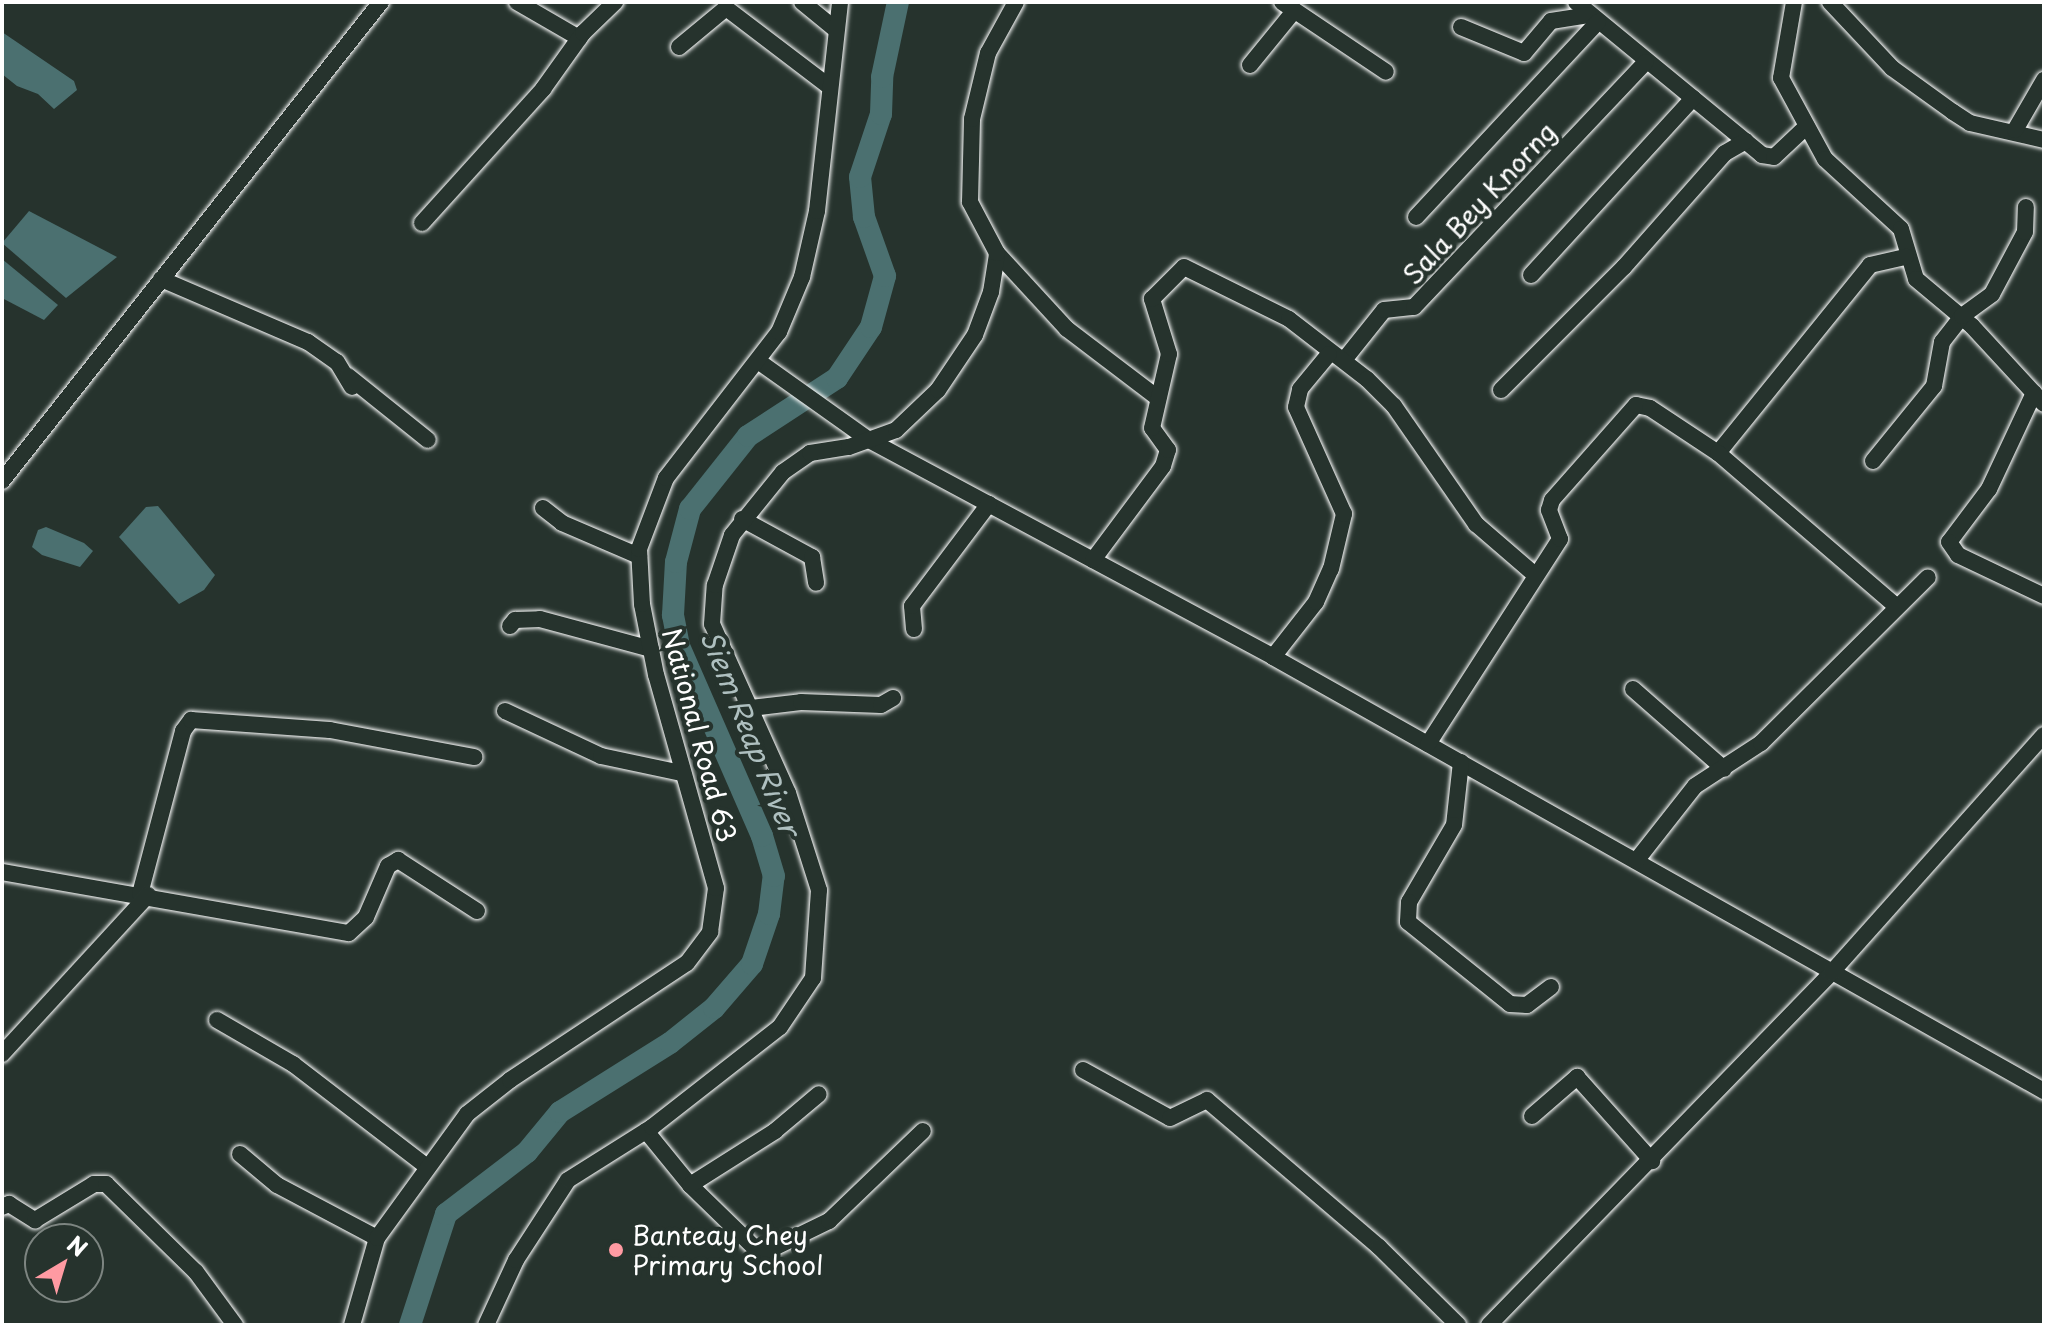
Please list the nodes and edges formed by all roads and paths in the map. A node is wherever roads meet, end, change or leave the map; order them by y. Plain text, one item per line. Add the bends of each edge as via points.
1 (381, 2) edge
2 (517, 2) edge
3 (615, 2) edge
4 (802, 2) edge
5 (840, 2) edge
6 (1016, 2) edge
7 (1576, 2) edge
8 (1794, 2) edge
9 (1830, 2) edge
10 (1288, 6) edge
11 (1594, 18) junction
12 (1461, 27) dead end
13 (835, 29) junction
14 (579, 38) junction
15 (679, 47) dead end
16 (1646, 62) junction
17 (1250, 65) dead end
18 (1386, 72) dead end
19 (2044, 80) edge
20 (827, 85) junction
21 (1693, 98) junction
22 (1807, 126) junction
23 (2015, 130) junction
24 (2044, 140) edge
25 (1746, 141) junction
26 (2026, 207) dead end
27 (1416, 217) dead end
28 (422, 223) dead end
29 (997, 253) junction
30 (1906, 257) junction
31 (1531, 275) dead end
32 (161, 279) junction
33 (1962, 316) junction
34 (1336, 357) junction
35 (758, 361) junction
36 (1501, 390) dead end
37 (1158, 398) junction
38 (2039, 398) edge
39 (863, 436) junction
40 (428, 440) dead end
41 (1718, 453) junction
42 (1873, 461) dead end
43 (2, 481) edge
44 (989, 504) junction
45 (543, 508) dead end
46 (742, 519) junction
47 (639, 556) junction
48 (1093, 560) junction
49 (1534, 574) junction
50 (1928, 577) dead end
51 (816, 583) dead end
52 (2044, 596) edge
53 (1895, 605) junction
54 (510, 626) dead end
55 (914, 629) dead end
56 (651, 649) junction
57 (1273, 657) junction
58 (1633, 689) dead end
59 (893, 698) dead end
60 (751, 708) junction
61 (505, 711) dead end
62 (2044, 735) edge
63 (1428, 744) junction
64 (474, 757) dead end
65 (1461, 762) junction
66 (1724, 769) junction
67 (681, 773) junction
68 (1636, 861) junction
69 (2, 872) edge
70 (144, 895) junction
71 (477, 911) dead end
72 (1834, 975) junction
73 (1551, 987) dead end
74 (217, 1020) dead end
75 (2, 1054) edge
76 (1083, 1070) dead end
77 (2044, 1091) edge
78 (819, 1094) dead end
79 (1532, 1116) dead end
80 (646, 1131) junction
81 (923, 1131) dead end
82 (240, 1154) dead end
83 (1652, 1161) junction
84 (426, 1166) junction
85 (690, 1185) junction
86 (2, 1207) edge
87 (377, 1238) junction
88 (235, 1325) edge
89 (352, 1325) edge
90 (486, 1325) edge
91 (1458, 1325) edge
92 (1489, 1325) edge

1 - 32 street
2 - 14 street
3 - 14 street
4 - 13 street
5 - 13 street, National Road 63
6 - 29 street via 988,53 969,150 970,202
7 - 11 street
8 - 22 street via 1781,78
9 - 23 street via 1892,68 1953,112 1970,123
10 - 17 street
10 - 18 street
11 - 12 street via 1551,21 1524,53
11 - 16 street
11 - 27 street
13 - 20 street, National Road 63
14 - 28 street via 543,89
15 - 20 street via 726,8
16 - 21 street
16 - 34 street, Sala Bey Knorng via 1414,307 1384,310
19 - 23 street
20 - 35 street, National Road 63 via 817,211 802,277 779,332
21 - 25 street
21 - 31 street
22 - 25 street via 1774,157 1762,155
22 - 30 street via 1825,159 1901,229
23 - 24 street
25 - 36 street via 1725,153 1624,267
26 - 33 street via 2025,232 1992,294
29 - 37 street via 1067,329
29 - 39 street via 991,292 955,369 896,430
30 - 33 street via 1916,279
30 - 41 street via 1870,265
32 - 40 street via 308,342 349,381
32 - 43 street
33 - 38 street
33 - 42 street via 1942,342 1934,386
34 - 37 street via 1289,319 1184,267 1152,299 1170,365
34 - 49 street via 1394,406 1476,524
34 - 57 street, Sala Bey Knorng via 1300,389 1296,407 1344,514 1331,569 1316,602
35 - 39 street
35 - 47 street, National Road 63 via 666,478
37 - 48 street via 1152,428 1168,450 1163,466
38 - 52 street via 1989,489 1949,542 1958,555
39 - 44 street
39 - 46 street via 810,453 783,472
41 - 49 street via 1650,408 1630,408 1552,500 1549,510 1560,539
41 - 53 street
44 - 48 street
44 - 55 street via 912,606
45 - 47 street via 562,523
46 - 51 street via 812,557
46 - 60 street via 715,585 712,624
47 - 56 street, National Road 63
48 - 57 street
49 - 63 street
50 - 53 street via 1907,602
53 - 66 street via 1772,733
54 - 56 street via 515,620 540,619
56 - 67 street, National Road 63
57 - 63 street
58 - 66 street
59 - 60 street via 881,705 801,702
60 - 80 street via 807,844 819,890 813,978 780,1027
61 - 67 street via 601,756
62 - 72 street
63 - 65 street
64 - 70 street via 330,730 191,720 183,731
65 - 68 street
65 - 73 street via 1454,825 1409,902 1408,922 1510,1004 1527,1005
66 - 68 street via 1695,786
67 - 84 street, National Road 63 via 716,888 715,915 705,940 687,963 471,1110
68 - 72 street
69 - 70 street
70 - 71 street via 349,933 366,917 388,866 398,860
70 - 75 street
72 - 77 street
72 - 83 street via 1746,1056
74 - 84 street via 293,1064
76 - 91 street via 1170,1118 1207,1100 1379,1247
78 - 85 street via 775,1131
79 - 83 street via 1577,1077
80 - 85 street
80 - 90 street via 568,1180 516,1260
81 - 85 street via 829,1221 771,1252 756,1251
82 - 87 street via 277,1185
83 - 92 street
84 - 87 street, National Road 63
86 - 88 street via 9,1204 35,1220 94,1184 106,1184 196,1272
87 - 89 street, National Road 63

